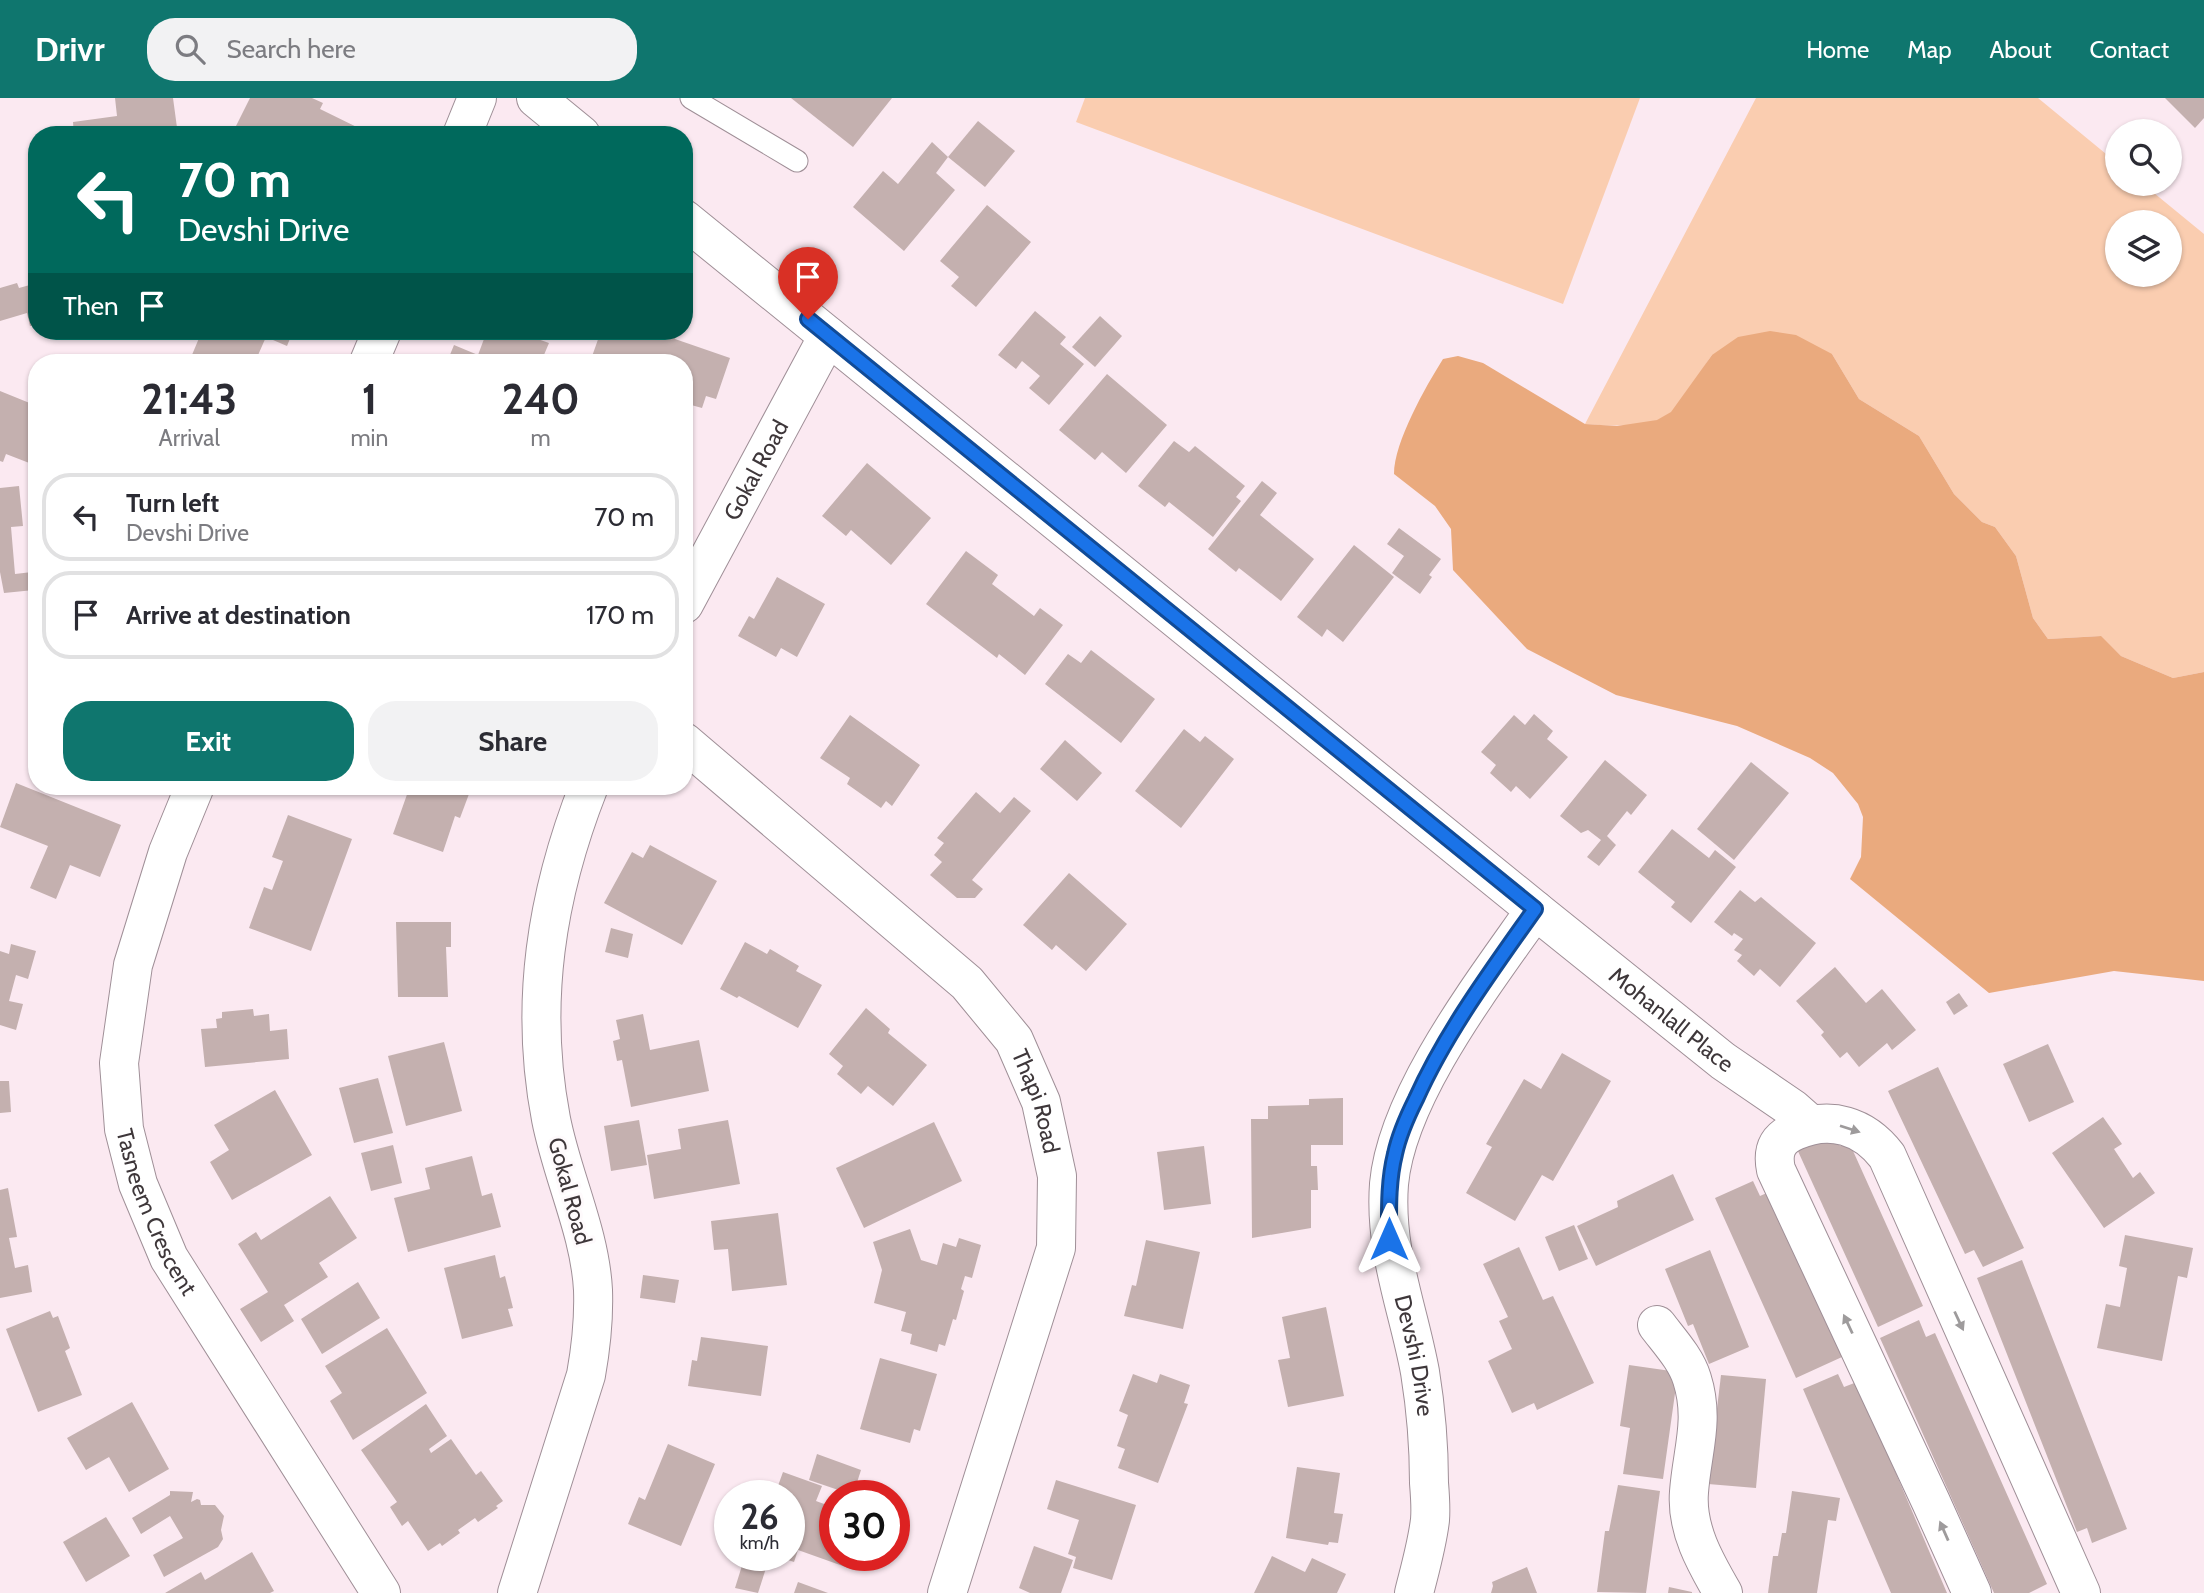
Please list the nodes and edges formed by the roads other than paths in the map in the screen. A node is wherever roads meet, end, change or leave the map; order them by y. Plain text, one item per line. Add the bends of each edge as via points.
1 (477, 98) edge
2 (691, 98) edge
3 (466, 126) edge
4 (797, 161) dead end
5 (693, 226) edge
6 (828, 336) junction
7 (693, 587) edge
8 (693, 750) edge
9 (191, 795) edge
10 (586, 795) edge
11 (1535, 909) junction
12 (1811, 1124) junction
13 (1657, 1325) dead end
14 (381, 1593) edge
15 (517, 1593) edge
16 (947, 1593) edge
17 (1414, 1593) edge
18 (1723, 1593) edge
19 (1972, 1593) edge
20 (2081, 1593) edge

1 - 3 street
2 - 4 lane
5 - 6 street
6 - 7 street, Gokal Road
6 - 11 street
8 - 16 street, Thapi Road via 967,983 1014,1040 1041,1102 1057,1176 1056,1248
9 - 14 street, Tasneem Crescent via 168,852 133,965 119,1063 124,1129 138,1184 169,1258
10 - 15 street, Gokal Road via 554,895 542,972 543,1072 552,1123 587,1249 593,1288 591,1347
11 - 12 street, Mohanlall Place via 1723,1061
11 - 17 street, Devshi Drive via 1430,1068 1395,1153 1389,1239 1420,1371 1429,1438 1430,1518
19 -> 12 street via 1776,1170 1777,1145
12 -> 20 street via 1830,1124 1866,1135 1887,1156
13 - 18 street via 1693,1382 1699,1426 1690,1517 1697,1543

